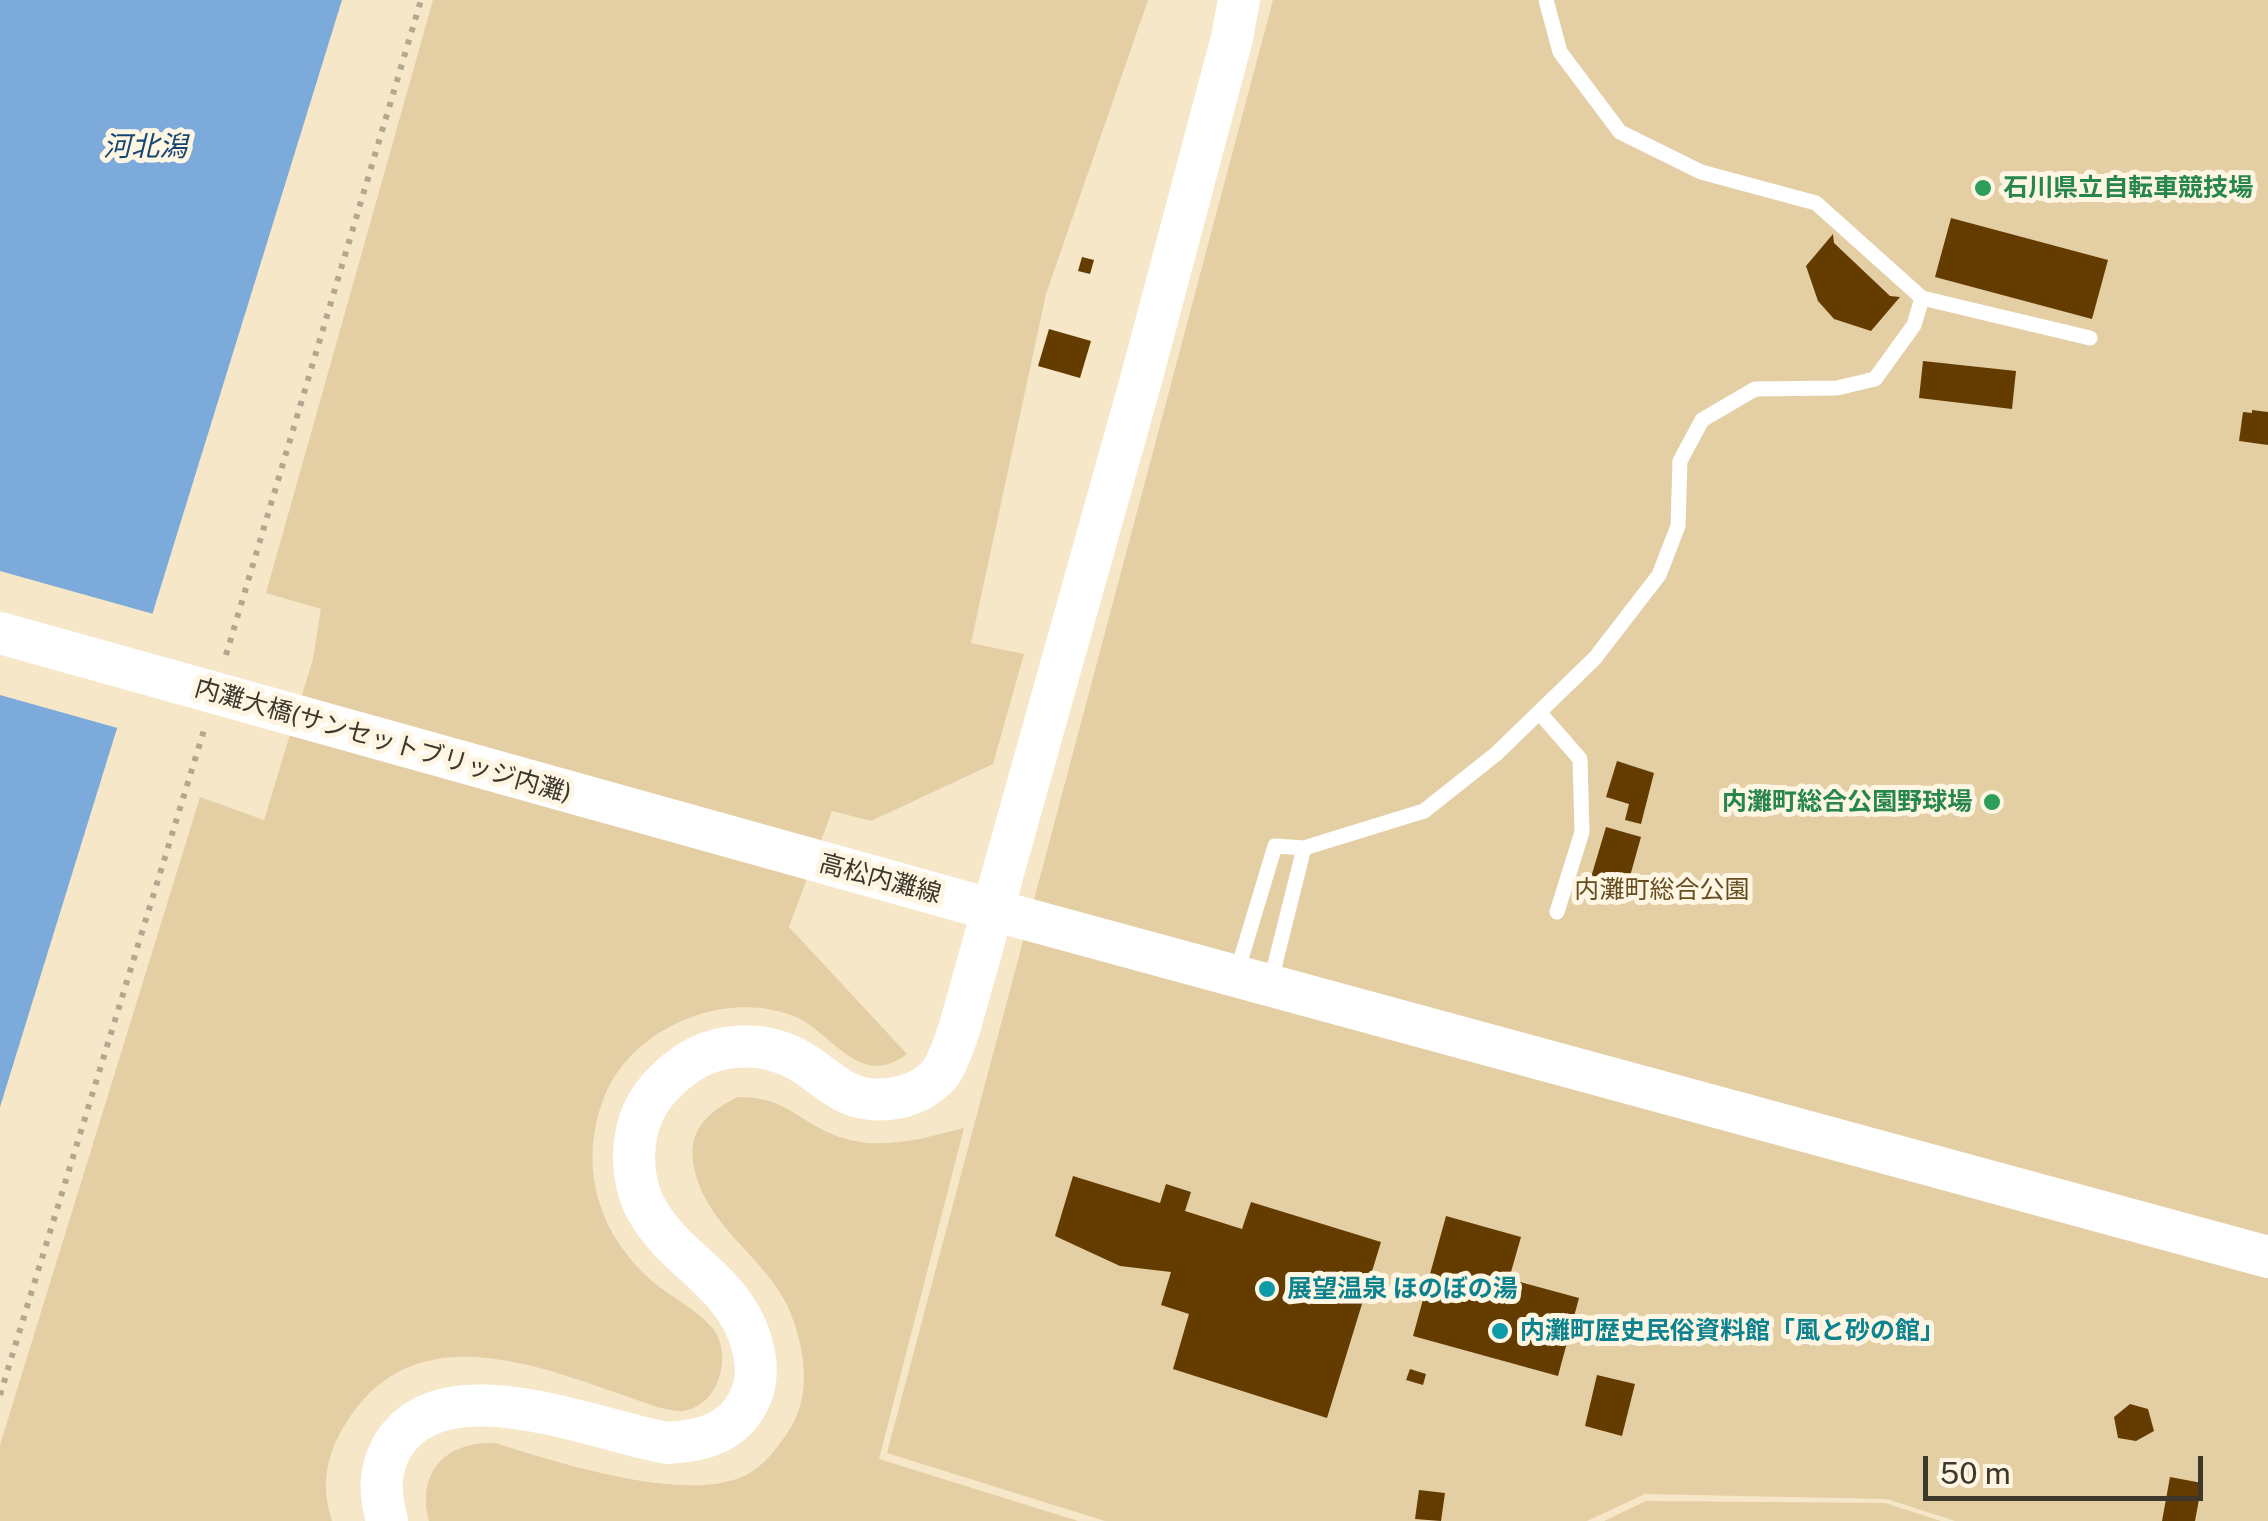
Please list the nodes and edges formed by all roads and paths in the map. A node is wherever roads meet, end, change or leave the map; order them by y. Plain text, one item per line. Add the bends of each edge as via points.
1 (1239, 0) edge
2 (1546, 0) edge
3 (1922, 298) junction
4 (2090, 338) dead end
5 (0, 633) edge
6 (1539, 712) junction
7 (766, 848) joint
8 (1304, 848) junction
9 (993, 910) junction
10 (1557, 912) dead end
11 (1253, 979) junction
12 (2268, 1257) edge
13 (388, 1521) edge

1 - 9 street via 1142,380
2 - 3 lane via 1560,52 1620,132 1701,172 1816,202
3 - 4 lane
3 - 6 lane via 1914,325 1876,379 1837,388 1755,390 1702,420 1680,461 1678,526 1659,575 1594,658
5 - 7 street, 内灘大橋(サンセットブリッジ内灘)
6 - 8 lane via 1424,811
6 - 10 lane via 1580,760 1582,832
7 - 9 street, 高松内灘線
8 - 11 lane
8 - 11 lane via 1275,846
9 - 11 street, 高松内灘線
9 - 13 street via 951,1053 926,1086 894,1099 859,1098 797,1059 755,1046 732,1047 694,1058 643,1111 634,1152 646,1210 731,1300 747,1327 757,1367 752,1394 736,1419 706,1437 667,1442 515,1408 438,1411 399,1434 388,1454 380,1496
11 - 12 street, 高松内灘線

